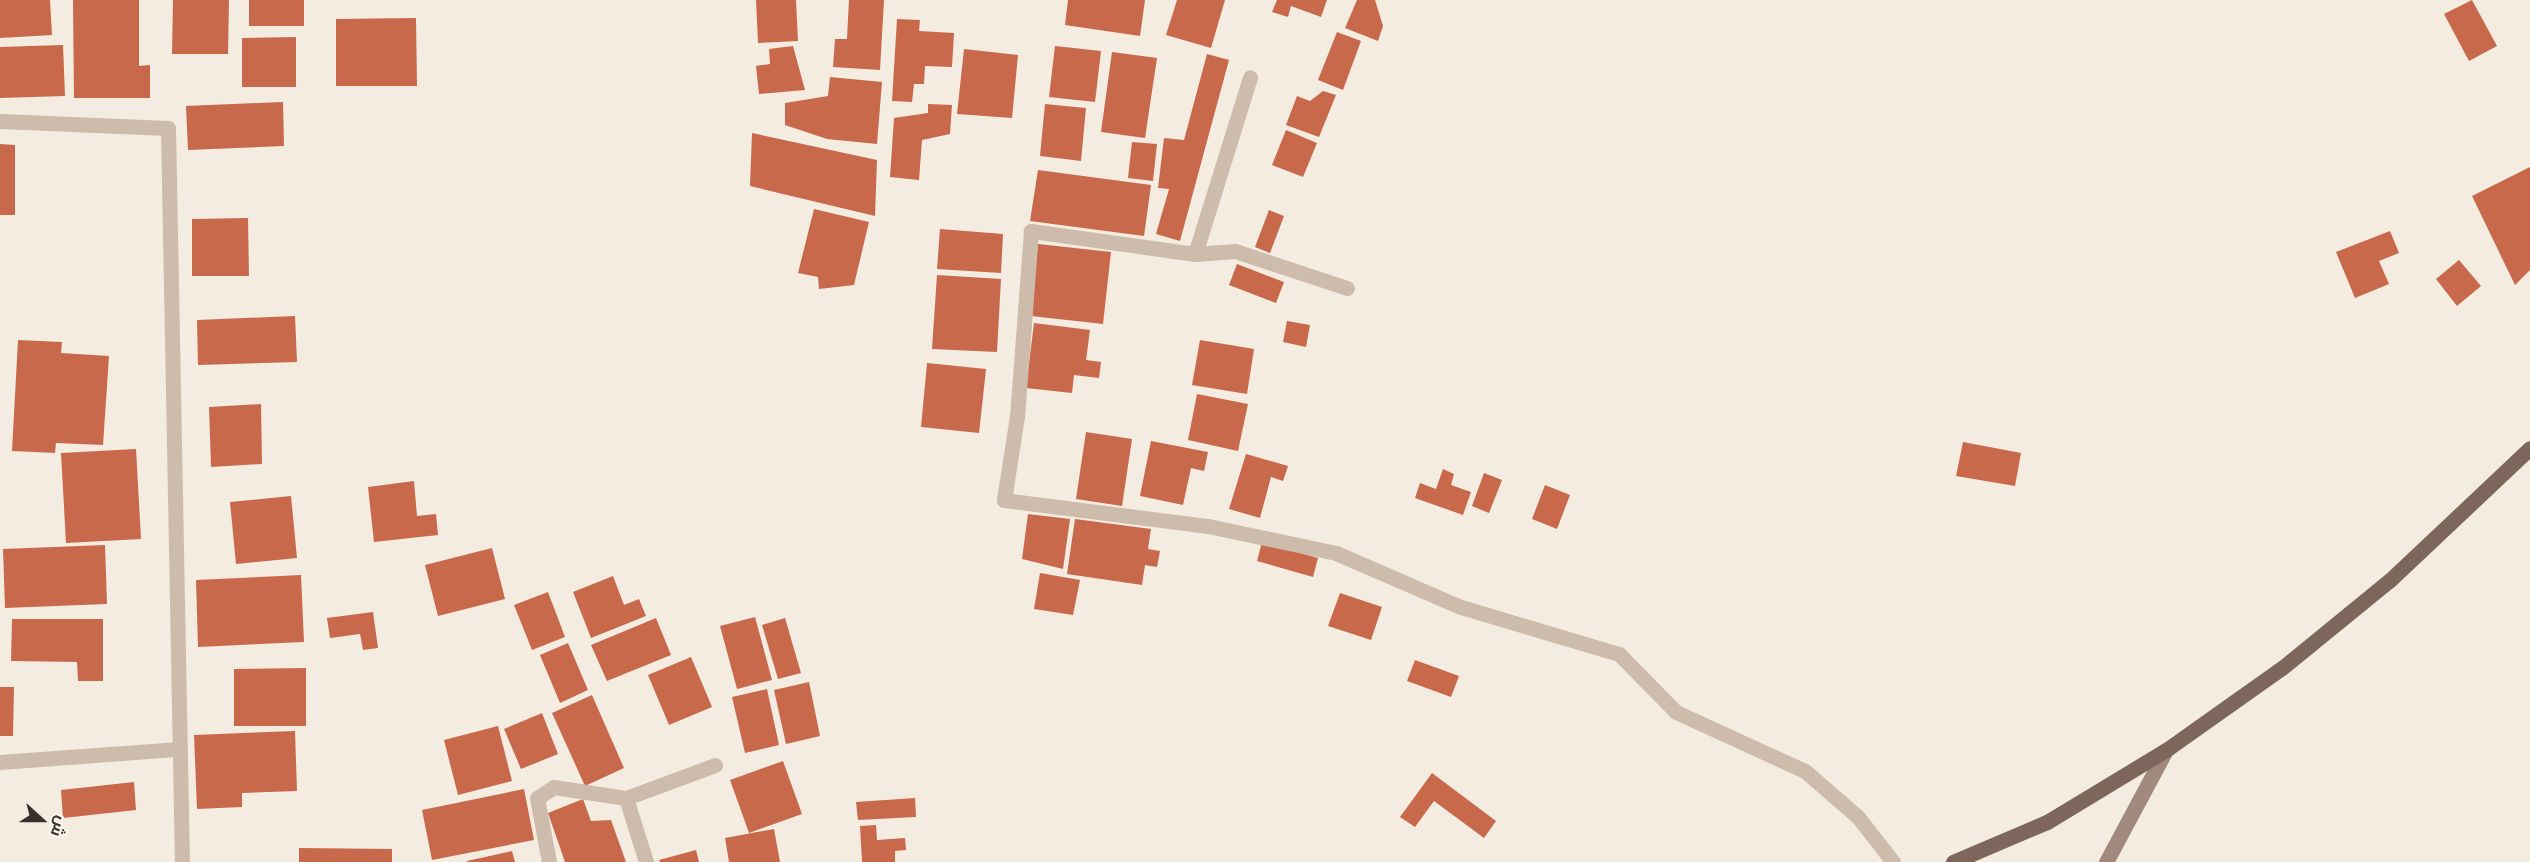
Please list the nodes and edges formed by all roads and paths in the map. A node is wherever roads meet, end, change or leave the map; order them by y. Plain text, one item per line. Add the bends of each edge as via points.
1 (1250, 77) dead end
2 (0, 121) edge
3 (1195, 254) junction
4 (1347, 288) dead end
5 (2530, 448) edge
6 (176, 749) junction
7 (2166, 750) junction
8 (0, 762) edge
9 (715, 765) dead end
10 (626, 798) junction
11 (182, 862) edge
12 (549, 862) edge
13 (646, 862) edge
14 (1893, 862) edge
15 (1953, 862) edge
16 (2106, 862) edge

1 - 3 street
2 - 6 street via 168,128
3 - 4 street via 1235,251
3 - 14 street via 1031,231 1017,417 1004,500 1208,526 1336,553 1461,607 1619,654 1676,712 1805,771 1858,817
5 - 7 main road via 2381,587 2282,668
6 - 8 street
6 - 11 street
7 - 15 main road via 2047,822
7 - 16 main road
9 - 10 street
10 - 12 street via 554,787 537,798
10 - 13 street

